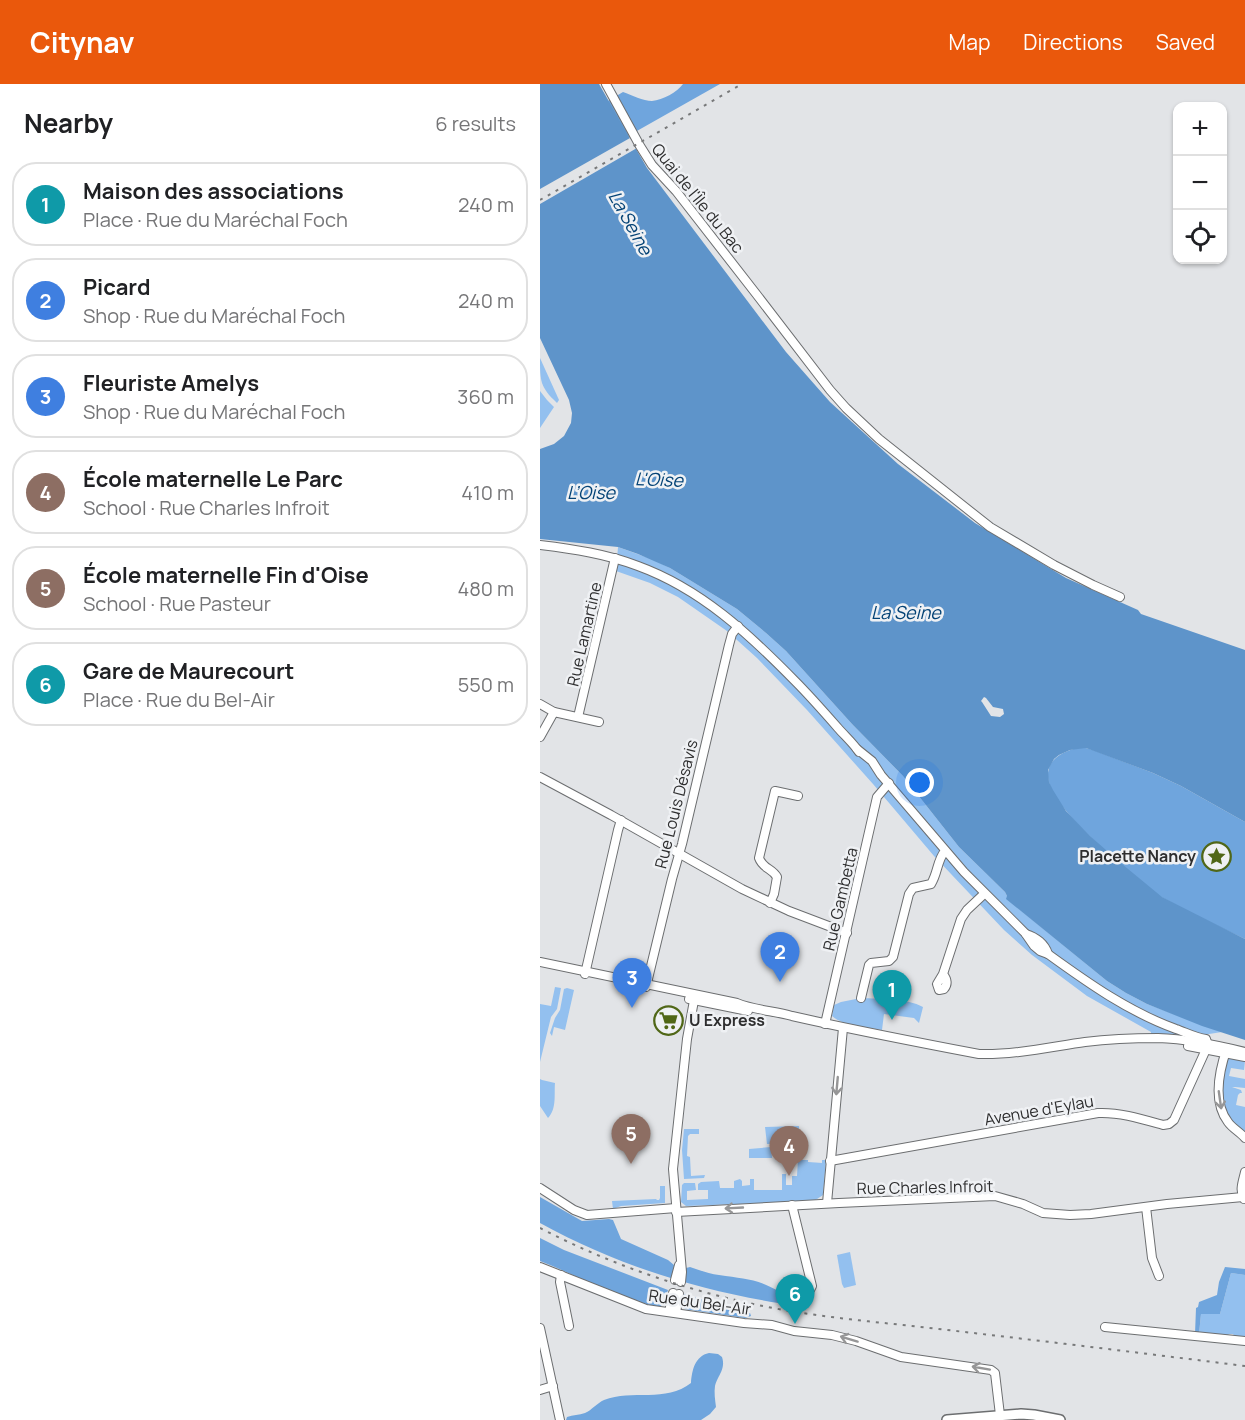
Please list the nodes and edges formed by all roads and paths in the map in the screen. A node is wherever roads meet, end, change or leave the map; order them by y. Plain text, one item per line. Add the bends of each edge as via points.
1 (606, 84) edge
2 (540, 545) edge
3 (615, 558) junction
4 (1120, 597) dead end
5 (738, 626) junction
6 (540, 704) edge
7 (554, 712) junction
8 (578, 717) junction
9 (599, 722) dead end
10 (540, 737) edge
11 (540, 777) edge
12 (889, 783) junction
13 (798, 796) dead end
14 (621, 820) junction
15 (945, 851) junction
16 (679, 852) junction
17 (984, 894) junction
18 (770, 903) junction
19 (847, 933) junction
20 (540, 964) edge
21 (585, 974) junction
22 (943, 974) dead end
23 (646, 987) junction
24 (694, 998) junction
25 (861, 998) dead end
26 (825, 1024) junction
27 (843, 1028) junction
28 (1192, 1038) junction
29 (1151, 1039) junction
30 (1205, 1043) junction
31 (1226, 1051) junction
32 (1245, 1052) edge
33 (1245, 1057) edge
34 (1245, 1138) edge
35 (831, 1161) junction
36 (1245, 1172) edge
37 (540, 1188) edge
38 (1244, 1198) edge
39 (827, 1203) junction
40 (792, 1205) junction
41 (1146, 1207) junction
42 (676, 1210) junction
43 (540, 1267) edge
44 (561, 1275) junction
45 (1159, 1276) dead end
46 (678, 1281) dead end
47 (676, 1293) dead end
48 (794, 1293) dead end
49 (673, 1312) junction
50 (569, 1326) dead end
51 (1105, 1327) dead end
52 (540, 1328) edge
53 (1245, 1341) edge
54 (553, 1386) junction
55 (540, 1390) edge
56 (1000, 1416) junction
57 (560, 1420) edge
58 (947, 1420) edge
59 (1060, 1420) edge

1 - 4 street, Quai de l'Île du Bac via 652,165 846,408 879,439 990,526 1054,565
2 - 3 street
3 - 5 street via 668,578
3 - 8 street, Rue Lamartine
5 - 12 street
5 - 16 street, Rue Louis Désavis via 730,640
6 - 7 street
7 - 8 street
7 - 10 street
8 - 9 street
11 - 14 street
12 - 15 street
12 - 19 street, Rue Gambetta via 877,797
13 - 18 street via 775,791 759,858 777,877
14 - 16 street
14 - 21 street
15 - 17 street
15 - 25 street via 931,884 913,888 909,894 894,955 889,961 869,965
16 - 18 street
16 - 23 street, Rue Louis Désavis
17 - 22 street via 961,919
17 - 28 street via 1040,951 1092,986
18 - 19 street
19 - 26 street, Rue Gambetta
20 - 21 street
21 - 23 street
23 - 24 street
24 - 26 street via 737,1003
24 - 42 street via 674,1154
26 - 27 street
27 - 29 street via 979,1054
27 -> 35 street
28 - 29 street
28 - 30 street
29 - 30 street
30 - 31 street
30 - 35 street, Avenue d'Eylau via 1169,1124 1098,1113
31 - 32 street
31 - 33 street
31 -> 34 street via 1219,1105 1230,1125
35 - 39 street
36 - 38 street via 1241,1189
37 - 42 street, Rue Charles Infroit via 587,1215
38 - 41 street, Rue Charles Infroit
39 - 40 street, Rue Charles Infroit
39 - 41 street, Rue Charles Infroit via 995,1196 1043,1214 1091,1214
40 -> 42 street, Rue Charles Infroit
40 - 48 street via 812,1286 810,1290
41 - 45 street via 1152,1258
42 - 46 street
43 - 44 street, Rue du Bel-Air
44 - 49 street, Rue du Bel-Air via 632,1305
44 - 50 street
47 - 49 street
56 -> 49 street, Rue du Bel-Air via 995,1373 990,1370 901,1357 832,1335
51 - 53 street
52 - 54 street
54 - 55 street
54 - 57 street
56 - 58 street
56 - 59 street via 1034,1415

